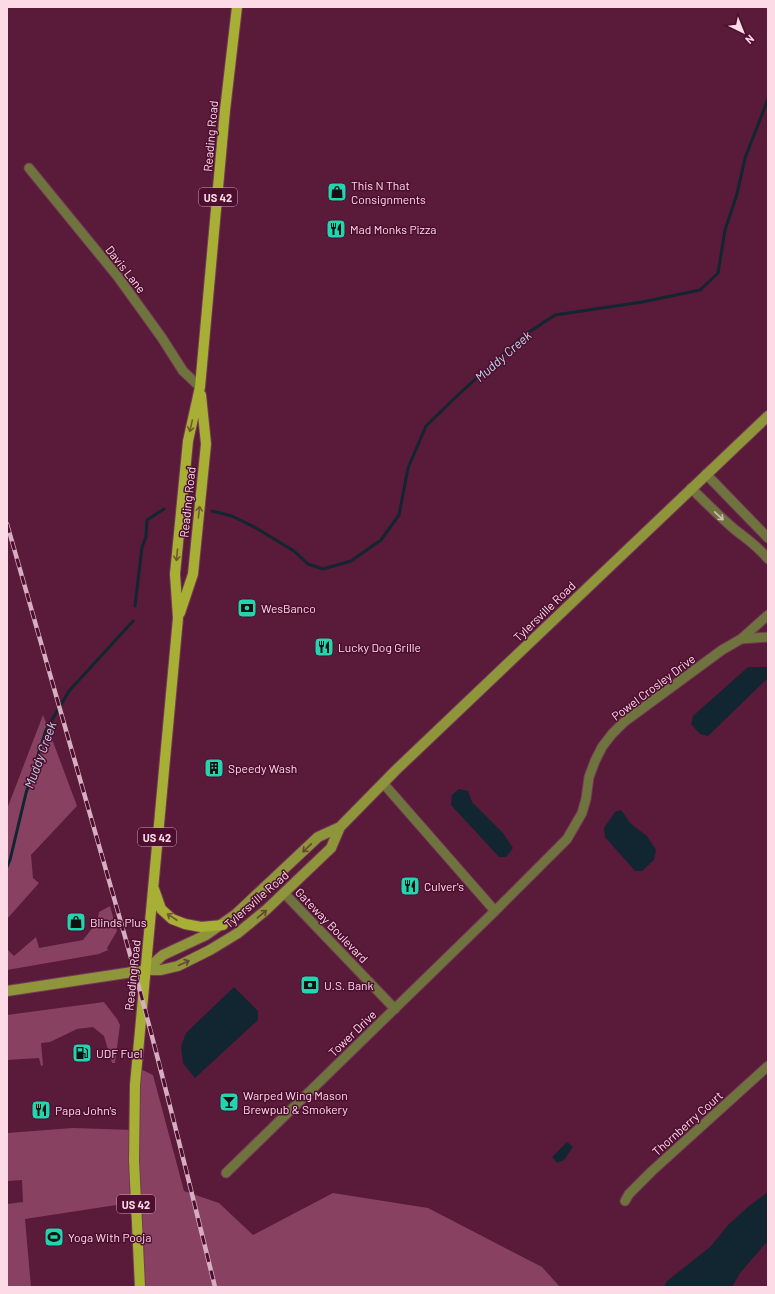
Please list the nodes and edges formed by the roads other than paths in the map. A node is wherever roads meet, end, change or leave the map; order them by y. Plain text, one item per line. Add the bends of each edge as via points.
1 (237, 7) edge
2 (29, 168) dead end
3 (200, 388) junction
4 (768, 416) edge
5 (706, 474) junction
6 (691, 488) junction
7 (768, 538) edge
8 (768, 559) edge
9 (768, 614) edge
10 (178, 618) junction
11 (768, 637) edge
12 (741, 639) junction
13 (384, 783) junction
14 (340, 827) junction
15 (153, 887) junction
16 (284, 893) junction
17 (503, 903) joint
18 (495, 911) junction
19 (223, 925) junction
20 (146, 970) junction
21 (7, 991) edge
22 (395, 1009) junction
23 (768, 1066) edge
24 (226, 1173) dead end
25 (625, 1201) dead end
26 (140, 1287) edge

1 - 3 main road, Reading Road / US 42
2 - 3 street, Davis Lane via 118,277 183,371
3 -> 10 main road, Reading Road / US 42 via 188,441 175,574
10 -> 3 main road, Reading Road / US 42 via 193,574 206,444
4 - 5 main road, Tylersville Road
5 - 6 main road, Tylersville Road
5 - 7 street
6 -> 8 street via 721,518 751,540
6 - 13 main road, Tylersville Road
9 - 12 street, Powel Crosley Drive
10 - 15 main road, Reading Road / US 42
11 - 12 street, Powel Crosley Drive
12 - 17 street, Powel Crosley Drive via 716,654 624,722 612,734 595,761 589,777 584,806 567,839
13 - 14 main road, Tylersville Road
13 - 18 street
14 - 16 main road, Tylersville Road via 331,848
14 -> 19 main road, Tylersville Road via 318,837 253,900
19 -> 15 main road via 201,927 172,919 162,909
15 - 20 main road, Reading Road / US 42
20 -> 16 main road, Tylersville Road via 178,966 215,948 248,925
16 - 22 street, Gateway Boulevard
17 - 18 street, Tower Drive
18 - 22 street, Tower Drive
19 - 20 main road, Tylersville Road via 163,955
20 - 21 main road, Tylersville Road
20 - 26 main road, Reading Road / US 42 via 134,1121
22 - 24 street, Tower Drive
23 - 25 street, Thornberry Court via 652,1171

